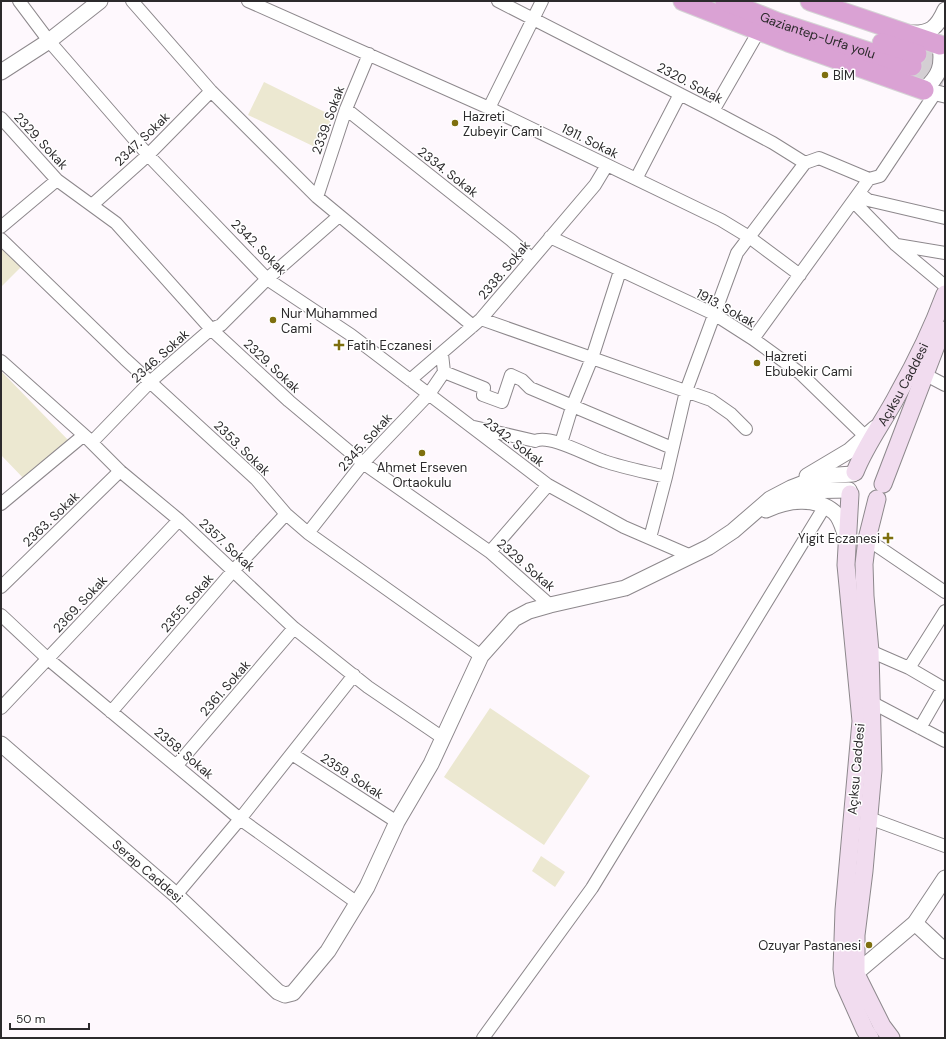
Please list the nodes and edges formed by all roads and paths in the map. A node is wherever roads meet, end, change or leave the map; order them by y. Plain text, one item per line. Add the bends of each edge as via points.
1 (19, 1) edge
2 (100, 1) edge
3 (132, 1) edge
4 (248, 1) edge
5 (498, 1) edge
6 (542, 1) edge
7 (683, 1) edge
8 (725, 1) edge
9 (756, 1) edge
10 (810, 1) edge
11 (945, 10) edge
12 (534, 18) junction
13 (759, 31) junction
14 (899, 32) junction
15 (49, 41) junction
16 (942, 47) edge
17 (369, 54) junction
18 (1, 72) edge
19 (210, 91) junction
20 (935, 92) edge
21 (680, 94) junction
22 (489, 108) junction
23 (346, 109) junction
24 (713, 111) junction
25 (1, 118) edge
26 (148, 155) junction
27 (805, 163) junction
28 (607, 165) junction
29 (636, 179) junction
30 (869, 179) junction
31 (57, 180) junction
32 (317, 197) junction
33 (856, 197) junction
34 (92, 205) junction
35 (339, 216) junction
36 (945, 218) edge
37 (1, 227) edge
38 (550, 237) junction
39 (749, 237) junction
40 (1, 239) edge
41 (896, 245) junction
42 (945, 253) edge
43 (532, 259) junction
44 (620, 271) junction
45 (800, 275) junction
46 (267, 280) junction
47 (945, 286) edge
48 (945, 294) edge
49 (714, 314) junction
50 (945, 321) edge
51 (477, 323) junction
52 (211, 329) junction
53 (753, 339) junction
54 (442, 354) junction
55 (592, 358) junction
56 (1, 360) edge
57 (444, 372) junction
58 (926, 375) junction
59 (410, 380) junction
60 (151, 381) junction
61 (945, 385) edge
62 (686, 391) junction
63 (429, 394) junction
64 (572, 407) junction
65 (879, 425) junction
66 (469, 426) junction
67 (746, 429) dead end
68 (84, 434) junction
69 (866, 437) junction
70 (561, 443) junction
71 (672, 448) junction
72 (363, 463) junction
73 (120, 471) junction
74 (666, 477) junction
75 (852, 482) junction
76 (548, 485) junction
77 (791, 488) junction
78 (880, 492) junction
79 (770, 499) junction
80 (1, 504) edge
81 (825, 506) junction
82 (286, 514) junction
83 (179, 520) junction
84 (733, 531) junction
85 (308, 533) junction
86 (846, 537) junction
87 (650, 538) junction
88 (867, 539) junction
89 (490, 552) junction
90 (691, 556) junction
91 (232, 572) junction
92 (1, 587) edge
93 (945, 592) edge
94 (550, 605) junction
95 (945, 611) edge
96 (1, 615) edge
97 (294, 628) junction
98 (870, 651) junction
99 (481, 656) junction
100 (48, 659) junction
101 (909, 668) junction
102 (354, 675) junction
103 (944, 688) edge
104 (871, 702) junction
105 (1, 708) edge
106 (111, 712) junction
107 (920, 728) junction
108 (443, 738) junction
109 (945, 741) edge
110 (1, 744) edge
111 (292, 754) junction
112 (177, 765) junction
113 (869, 818) junction
114 (240, 819) junction
115 (397, 822) junction
116 (945, 846) edge
117 (945, 878) edge
118 (176, 894) junction
119 (356, 902) junction
120 (915, 923) junction
121 (945, 951) edge
122 (850, 978) junction
123 (483, 1038) edge
124 (870, 1038) edge
125 (891, 1038) edge

1 - 15 street, 2342. Sokak
2 - 15 street
3 - 19 street
4 - 17 street, 1911. Sokak
5 - 12 street, 2320. Sokak
6 - 12 street
7 - 13 highway
8 - 9 highway, Gaziantep-Urfa yolu via 777,22 914,60
10 - 14 highway
11 - 14 street via 940,22 929,31 922,34
12 - 21 street, 2320. Sokak
12 - 22 street
13 - 20 highway
13 - 24 street
14 - 16 highway
15 - 18 street
15 - 26 street, 2342. Sokak
16 - 20 street
17 - 22 street, 1911. Sokak
17 - 23 street, 2339. Sokak
19 - 26 street, 2347. Sokak
19 - 32 street
20 - 30 street via 880,176
21 - 24 street, 2320. Sokak
21 - 29 street
22 - 28 street, 1911. Sokak
23 - 32 street, 2339. Sokak
23 - 43 street, 2334. Sokak via 512,240
24 - 27 street, 2320. Sokak
25 - 31 street, 2329. Sokak
26 - 34 street, 2347. Sokak
26 - 46 street, 2342. Sokak
27 - 30 street via 819,158
27 - 39 street
28 - 29 street, 1911. Sokak
28 - 38 street, 2338. Sokak via 595,184
29 - 39 street, 1911. Sokak
30 - 33 street
31 - 34 street, 2329. Sokak
31 - 37 street
32 - 35 street
33 - 36 street
33 - 41 street
33 - 45 street
34 - 52 street, 2329. Sokak via 116,223
35 - 46 street, 2346. Sokak
35 - 51 street
38 - 43 street, 2338. Sokak
38 - 44 street, 1913. Sokak
39 - 45 street, 1911. Sokak
39 - 49 street via 737,253
40 - 60 street, 2353. Sokak
41 - 42 street
41 - 47 street
43 - 51 street, 2338. Sokak
44 - 49 street, 1913. Sokak
44 - 55 street
45 - 53 street
46 - 52 street, 2346. Sokak via 221,325
46 - 59 street, 2342. Sokak via 350,335
48 - 65 main road, Açıksu Caddesi via 929,336 898,396
49 - 53 street, 1913. Sokak
49 - 62 street
50 - 58 main road, Açıksu Caddesi
51 - 54 street, 2338. Sokak
51 - 55 street
52 - 60 street, 2346. Sokak
52 - 72 street, 2329. Sokak via 289,401
53 - 69 street, 1913. Sokak via 800,373
54 - 57 street
54 - 59 street, 2338. Sokak
55 - 62 street
55 - 64 street
56 - 68 street, 2357. Sokak
57 - 63 street, 2345. Sokak
57 - 64 street via 484,388 483,395 502,402 511,375 522,380 530,388
58 - 61 street
58 - 78 main road, Açıksu Caddesi
59 - 63 street, 2342. Sokak
60 - 68 street, 2346. Sokak via 92,442
60 - 82 street, 2353. Sokak via 256,479
62 - 67 street via 711,400
62 - 71 street
63 - 66 street, 2342. Sokak
63 - 72 street, 2345. Sokak
64 - 70 street
64 - 71 street
65 - 69 street
65 - 75 main road, Açıksu Caddesi
66 - 70 street via 535,441 539,439
66 - 76 street, 2342. Sokak
68 - 73 street, 2357. Sokak
68 - 80 street
69 - 77 street
70 - 74 street via 604,462
71 - 74 street
72 - 85 street, 2345. Sokak
72 - 89 street, 2329. Sokak
73 - 83 street, 2357. Sokak
73 - 92 street, 2363. Sokak
74 - 87 street
75 - 77 street via 822,476
75 - 78 main road via 854,498 864,503 869,503
75 - 78 main road via 861,470 872,470 881,477
75 - 79 street via 790,492
75 - 86 main road, Açıksu Caddesi
76 - 87 street, 2342. Sokak via 624,527
76 - 89 street
77 - 79 street
78 - 88 main road, Açıksu Caddesi
79 - 84 street
81 - 84 street via 808,501 785,503 765,510
81 - 86 street via 841,521
81 - 123 street via 592,888
82 - 85 street, 2353. Sokak
82 - 91 street, 2355. Sokak
83 - 91 street, 2357. Sokak
83 - 100 street, 2369. Sokak
84 - 90 street
85 - 99 street, 2353. Sokak
86 - 122 main road, Açıksu Caddesi via 846,565 861,721 844,910 842,969
87 - 90 street, 2342. Sokak
88 - 93 street
88 - 98 main road, Açıksu Caddesi via 864,596
89 - 94 street, 2329. Sokak
90 - 94 street via 625,588
91 - 97 street, 2357. Sokak
91 - 106 street, 2355. Sokak
94 - 99 street via 529,611 514,619
95 - 101 street
96 - 100 street, 2358. Sokak
97 - 102 street, 2357. Sokak
97 - 112 street, 2361. Sokak
98 - 101 street
98 - 104 main road, Açıksu Caddesi
99 - 108 street
100 - 105 street, 2369. Sokak
100 - 106 street, 2358. Sokak
101 - 103 street
102 - 108 street, 2357. Sokak
102 - 111 street
103 - 107 street
104 - 107 street
104 - 113 main road, Açıksu Caddesi via 873,770
106 - 112 street, 2358. Sokak
107 - 109 street
108 - 115 street
110 - 118 street, Serap Caddesi
111 - 114 street
111 - 115 street, 2359. Sokak
112 - 114 street, 2358. Sokak
113 - 116 street
113 - 122 main road, Açıksu Caddesi
114 - 118 street
114 - 119 street, 2358. Sokak
115 - 119 street via 367,887
117 - 120 street
118 - 119 street, Serap Caddesi via 278,992 285,995 293,993 328,951
120 - 121 street
120 - 122 street
122 - 124 main road, Açıksu Caddesi via 865,1030
122 - 125 main road, Açıksu Caddesi

